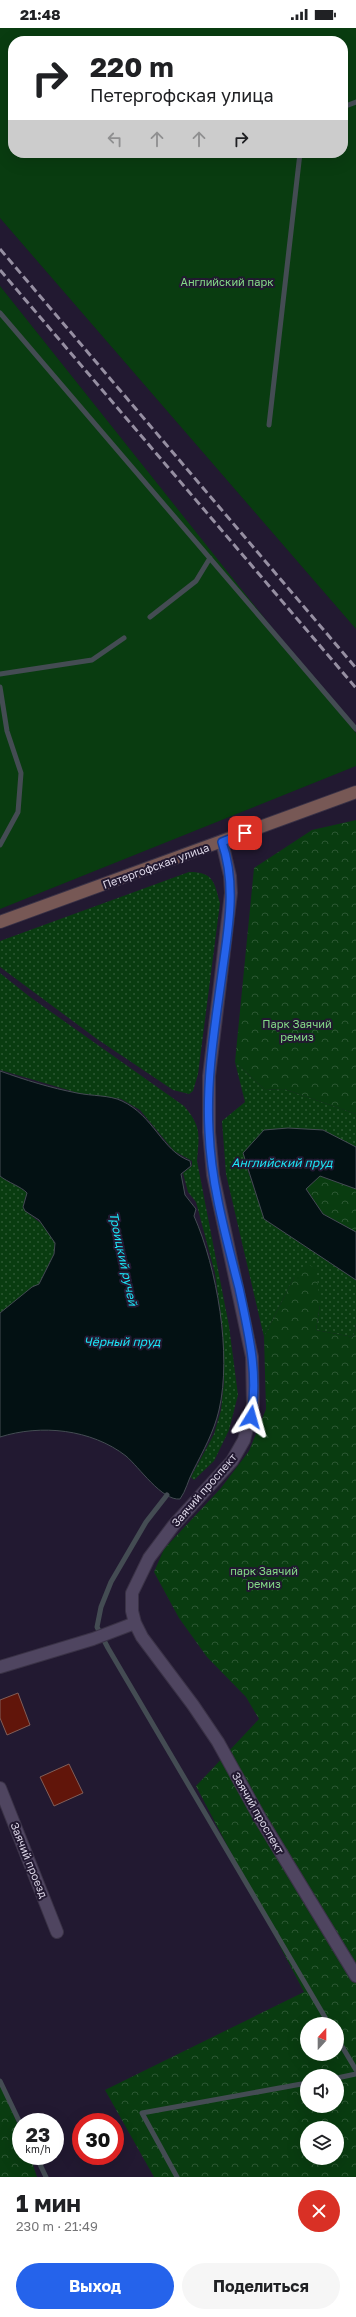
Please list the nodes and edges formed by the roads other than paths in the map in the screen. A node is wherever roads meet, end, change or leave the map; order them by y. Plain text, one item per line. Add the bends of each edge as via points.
1 (356, 792) edge
2 (222, 842) junction
3 (0, 922) edge
4 (135, 1624) junction
5 (0, 1667) edge
6 (0, 1788) edge
7 (57, 1932) dead end
8 (356, 1976) edge

1 - 2 main road, Петергофская улица
2 - 3 main road, Петергофская улица
2 - 4 street, Заячий проспект via 231,893 209,1076 209,1132 213,1175 252,1357 253,1405 248,1430 232,1462 160,1541 139,1574 132,1593
4 - 5 street
4 - 8 street, Заячий проспект via 218,1742 260,1818
6 - 7 street, Заячий проезд

